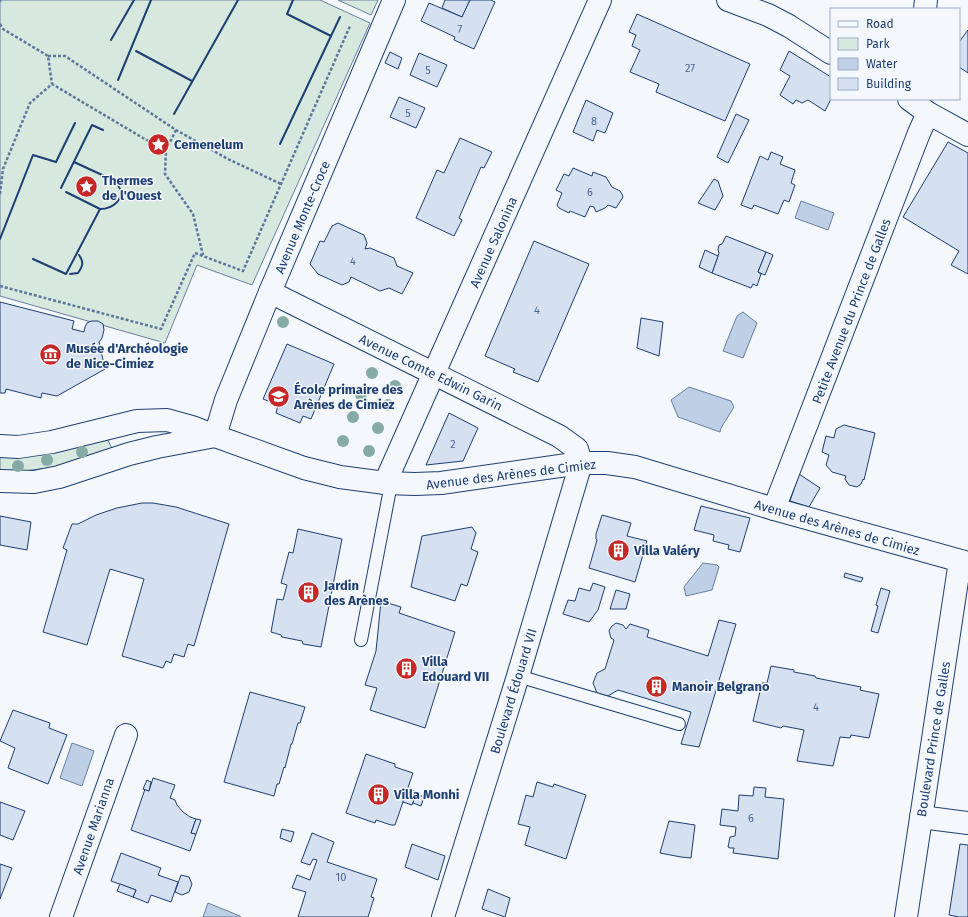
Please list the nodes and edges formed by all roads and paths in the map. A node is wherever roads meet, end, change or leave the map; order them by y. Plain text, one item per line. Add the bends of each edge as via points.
1 (394, 0) edge
2 (600, 0) edge
3 (728, 0) edge
4 (0, 24) edge
5 (350, 26) dead end
6 (830, 52) edge
7 (48, 56) junction
8 (52, 84) junction
9 (910, 100) edge
10 (928, 113) junction
11 (176, 130) junction
12 (968, 135) edge
13 (166, 150) junction
14 (281, 184) junction
15 (0, 194) edge
16 (203, 256) junction
17 (0, 286) edge
18 (270, 292) junction
19 (434, 374) junction
20 (215, 436) junction
21 (0, 446) edge
22 (581, 463) junction
23 (0, 481) edge
24 (388, 484) junction
25 (774, 509) junction
26 (964, 562) edge
27 (361, 640) dead end
28 (518, 676) junction
29 (679, 724) dead end
30 (126, 735) dead end
31 (922, 817) junction
32 (968, 823) edge
33 (61, 917) edge
34 (443, 917) edge
35 (906, 917) edge

1 - 18 street, Avenue Monte-Croce
2 - 19 street, Avenue Salonina
3 - 6 street via 768,15
4 - 7 path via 3,29
5 - 14 path
7 - 8 path
7 - 11 path via 65,56
8 - 13 path
8 - 15 path via 30,103 3,169
9 - 10 street
10 - 12 street
10 - 25 street, Petite Avenue du Prince de Galles
11 - 13 path
11 - 14 path via 228,159
13 - 16 path via 165,174 193,214
14 - 16 path via 243,271
16 - 17 path via 195,253 162,329
18 - 19 street, Avenue Comte Edwin Garin
18 - 20 street, Avenue Monte-Croce via 226,400
19 - 22 street, Avenue Comte Edwin Garin via 559,436 577,449
19 - 24 street, Avenue Salonina
20 - 21 street, Avenue des Arènes de Cimiez via 192,426 167,420 137,421 52,442
20 - 23 street via 129,454 59,477 34,482
20 - 24 street, Avenue des Arènes de Cimiez via 304,468 340,477
22 - 24 street, Avenue des Arènes de Cimiez via 441,483
22 - 25 street, Avenue des Arènes de Cimiez via 607,463 635,468
22 - 28 street, Boulevard Édouard VII
24 - 27 lane
25 - 26 street, Avenue des Arènes de Cimiez
26 - 31 street, Boulevard Prince de Galles
28 - 29 lane
28 - 34 street, Boulevard Édouard VII
30 - 33 street, Avenue Marianna
31 - 32 street
31 - 35 street, Boulevard Prince de Galles

